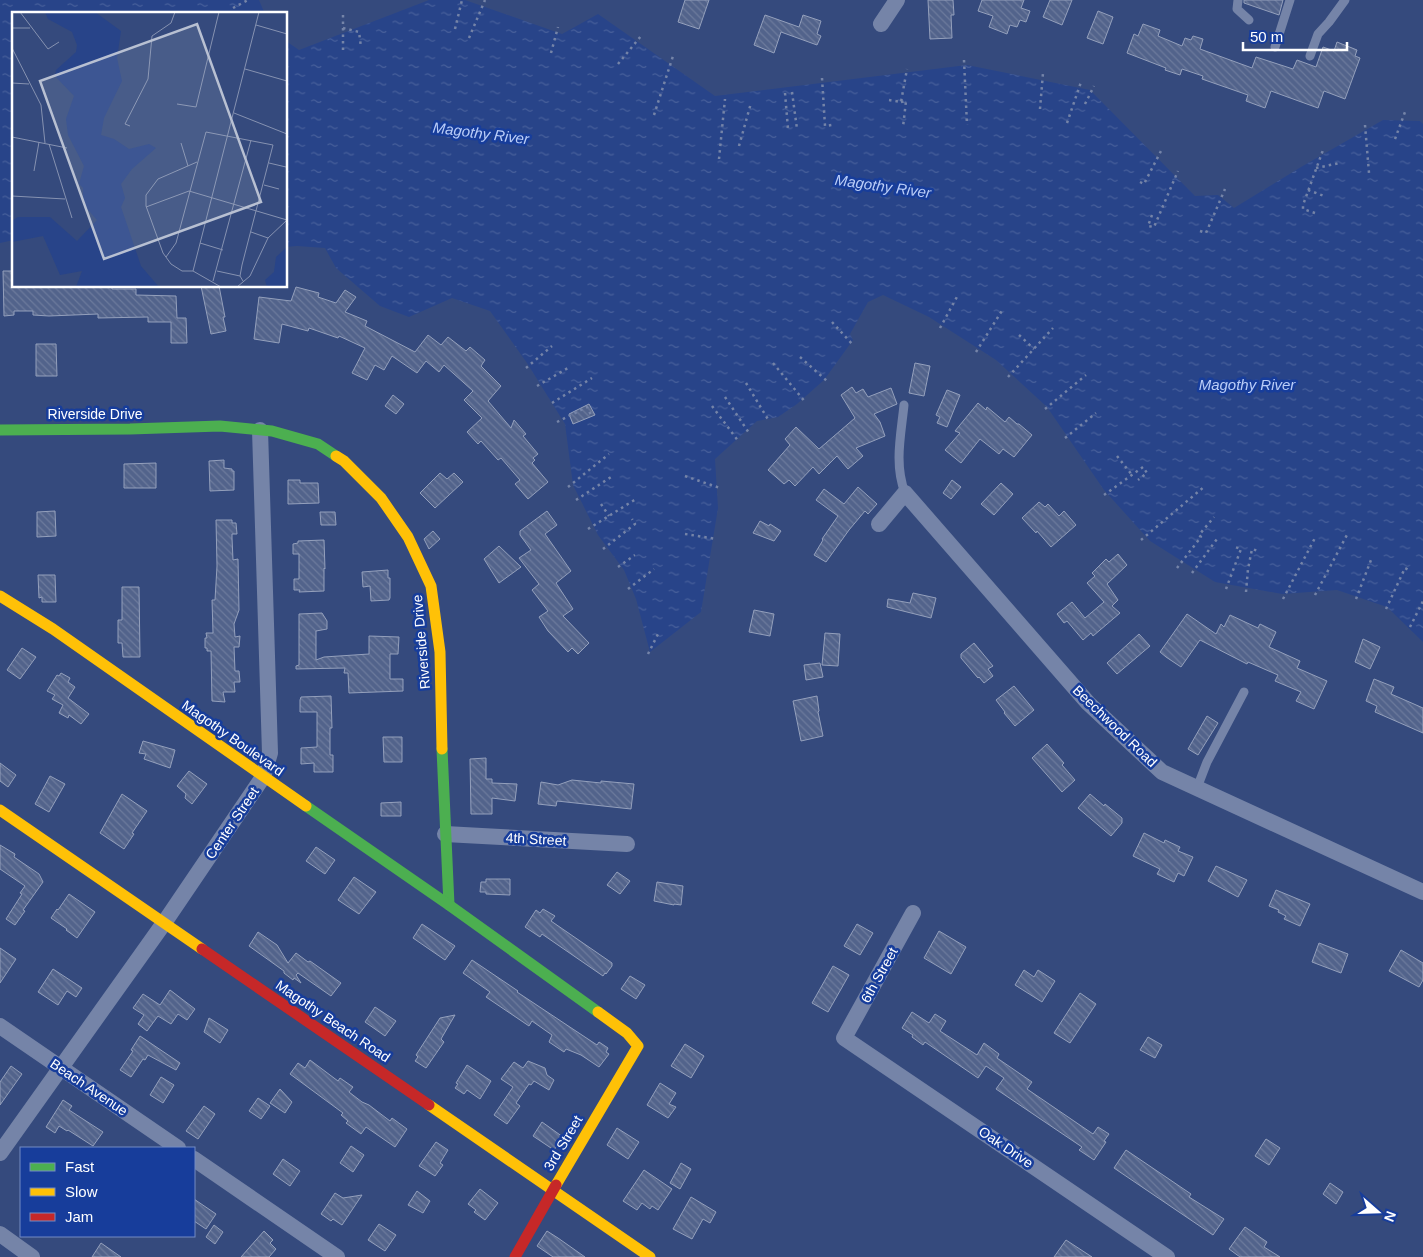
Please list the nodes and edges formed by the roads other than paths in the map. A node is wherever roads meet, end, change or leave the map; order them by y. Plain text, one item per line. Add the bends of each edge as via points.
1 (897, 0) edge
2 (1238, 0) edge
3 (1290, 0) edge
4 (1345, 0) edge
5 (1248, 20) dead end
6 (881, 24) dead end
7 (1275, 47) dead end
8 (1310, 56) dead end
9 (904, 405) dead end
10 (0, 430) edge
11 (260, 430) junction
12 (904, 493) junction
13 (879, 524) dead end
14 (0, 596) edge
15 (1244, 692) dead end
16 (262, 777) junction
17 (1197, 788) junction
18 (0, 810) edge
19 (445, 834) junction
20 (627, 844) dead end
21 (1423, 892) edge
22 (449, 905) junction
23 (913, 913) dead end
24 (164, 923) junction
25 (0, 1026) edge
26 (844, 1038) joint
27 (61, 1068) junction
28 (177, 1147) edge
29 (0, 1153) edge
30 (195, 1160) edge
31 (553, 1190) junction
32 (0, 1234) edge
33 (32, 1257) edge
34 (337, 1257) edge
35 (515, 1257) edge
36 (650, 1257) edge
37 (1167, 1257) edge

1 - 6 street
2 - 5 lane via 1238,9
3 - 7 lane
4 - 8 lane via 1318,34
9 - 12 lane via 898,464
10 - 11 street, Riverside Drive via 220,426
11 - 16 street, Center Street via 270,753
11 - 19 street, Riverside Drive via 318,444 344,461 381,498 408,537 427,575 440,652
12 - 13 street
12 - 17 street, Beechwood Road via 1088,704 1162,772
14 - 16 street, Magothy Boulevard via 53,629
15 - 17 lane
16 - 22 street, Magothy Boulevard
16 - 24 street, Center Street
17 - 21 street, Beechwood Road
18 - 24 street, Magothy Beach Road
19 - 20 street, 4th Street
19 - 22 street, Riverside Drive
22 - 31 street, 3rd Street via 627,1033 638,1046
23 - 26 street, 6th Street
24 - 27 street, Center Street
24 - 31 street, Magothy Beach Road
25 - 27 street, Beach Avenue
26 - 37 street, Oak Drive
27 - 28 street, Beach Avenue
27 - 29 street, Center Street
30 - 34 street
31 - 35 street, 3rd Street
31 - 36 street, Magothy Beach Road
32 - 33 street

